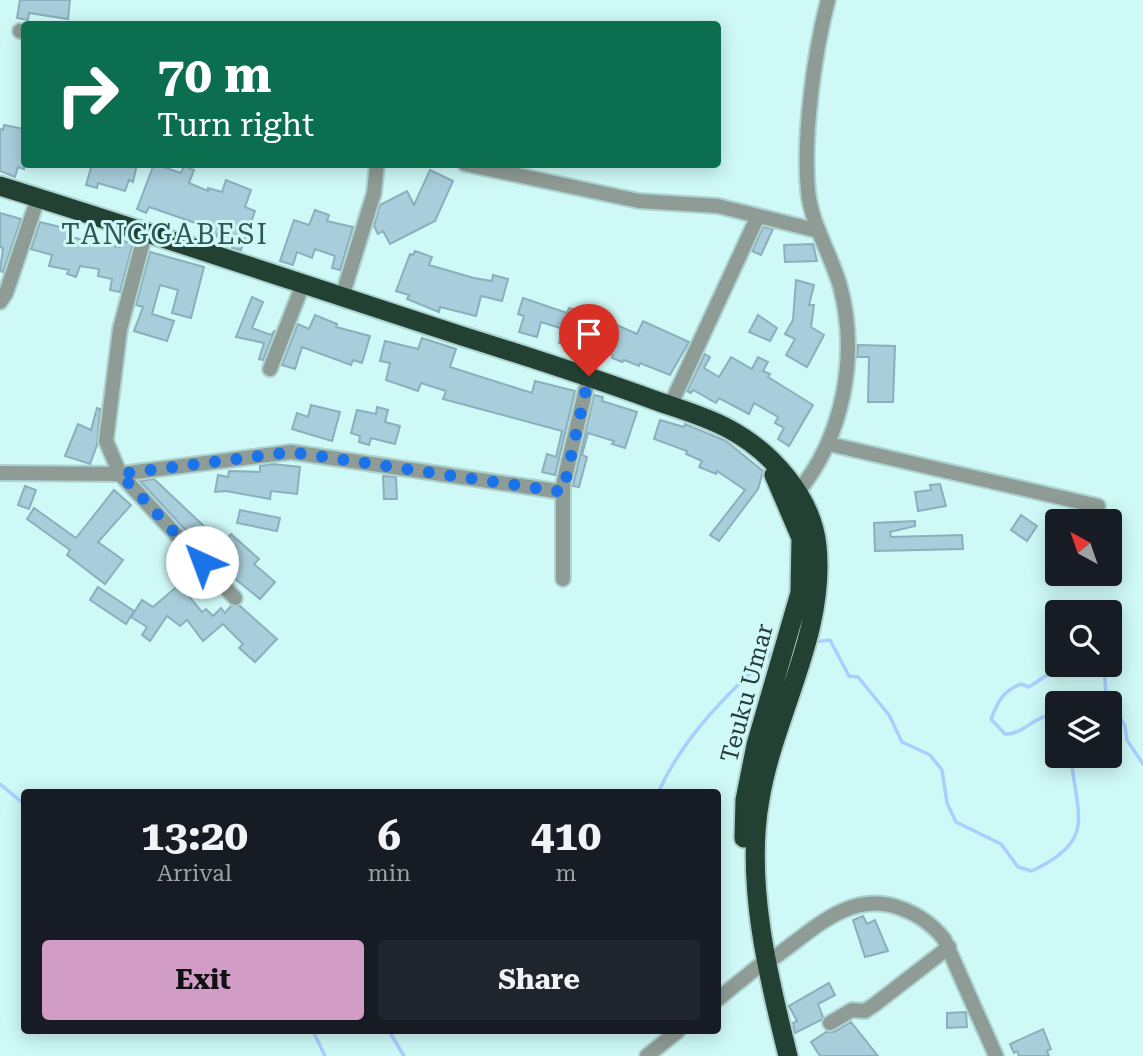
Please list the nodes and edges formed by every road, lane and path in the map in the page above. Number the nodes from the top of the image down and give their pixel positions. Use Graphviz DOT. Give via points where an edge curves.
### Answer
graph roads {
  1 [pos="828,0"];
  2 [pos="377,168"];
  3 [pos="484,168"];
  4 [pos="0,186"];
  5 [pos="38,198"];
  6 [pos="758,216"];
  7 [pos="819,230"];
  8 [pos="145,234"];
  9 [pos="303,284"];
  10 [pos="342,297"];
  11 [pos="0,302"];
  12 [pos="270,369"];
  13 [pos="589,376"];
  14 [pos="670,406"];
  15 [pos="829,444"];
  16 [pos="764,452"];
  17 [pos="0,472"];
  18 [pos="120,474"];
  19 [pos="563,492"];
  20 [pos="797,493"];
  21 [pos="1098,506"];
  22 [pos="563,579"];
  23 [pos="808,596"];
  24 [pos="235,598"];
  25 [pos="753,917"];
  26 [pos="949,947"];
  27 [pos="764,963"];
  28 [pos="721,997"];
  29 [pos="830,1023"];
  30 [pos="674,1034"];
  31 [pos="646,1056"];
  32 [pos="778,1056"];
  33 [pos="788,1056"];
  34 [pos="996,1056"];
  1 -- 7 [label="street" via="813,83 808,180"];
  2 -- 10 [label="street" via="374,193"];
  3 -- 6 [label="street" via="639,201 713,205"];
  4 -- 5 [label="highway"];
  5 -- 8 [label="highway"];
  5 -- 11 [label="street"];
  6 -- 7 [label="street"];
  6 -- 14 [label="street"];
  7 -- 15 [label="street" via="840,286 846,332 844,387"];
  8 -- 9 [label="highway"];
  8 -- 18 [label="street" via="120,329 106,441"];
  9 -- 10 [label="highway"];
  9 -- 12 [label="street"];
  10 -- 13 [label="highway"];
  13 -- 14 [label="highway"];
  13 -- 19 [label="street"];
  14 -- 16 [label="highway" via="728,428"];
  15 -- 20 [label="street"];
  15 -- 21 [label="street"];
  16 -- 20 [label="highway"];
  16 -- 23 [label="highway" via="802,538"];
  17 -- 18 [label="street"];
  18 -- 19 [label="street" via="291,452"];
  18 -- 24 [label="street"];
  19 -- 22 [label="street"];
  20 -- 23 [label="highway" via="810,516 817,548"];
  23 -- 25 [label="highway, Teuku Umar" via="804,653 760,795"];
  23 -- 25 [label="highway, Teuku Umar" via="783,649 744,800"];
  25 -- 27 [label="highway, Teuku Umar"];
  26 -- 27 [label="street" via="939,932 918,916 893,905 867,903 836,913"];
  26 -- 29 [label="street" via="865,1011 852,1010"];
  26 -- 34 [label="street"];
  27 -- 28 [label="street"];
  27 -- 32 [label="highway, Teuku Umar"];
  27 -- 33 [label="highway, Teuku Umar"];
  30 -- 31 [label="street"];
}
